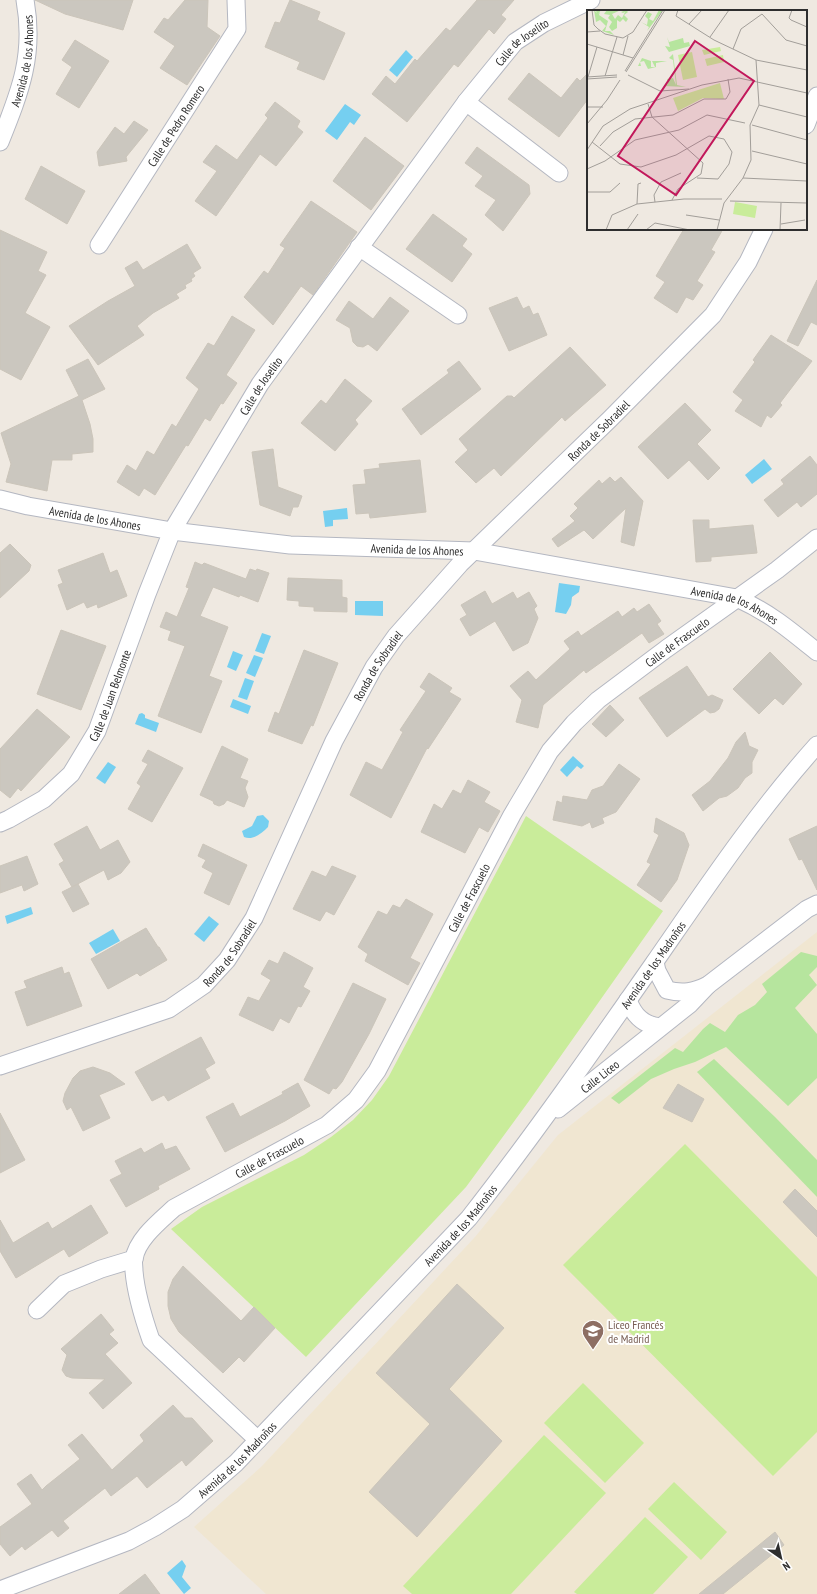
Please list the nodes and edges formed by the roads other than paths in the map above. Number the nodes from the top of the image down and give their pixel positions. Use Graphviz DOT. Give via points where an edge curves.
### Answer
graph roads {
  1 [pos="25,0"];
  2 [pos="236,0"];
  3 [pos="591,0"];
  4 [pos="817,96"];
  5 [pos="466,102"];
  6 [pos="807,122"];
  7 [pos="0,142"];
  8 [pos="559,173"];
  9 [pos="764,230"];
  10 [pos="99,245"];
  11 [pos="359,247"];
  12 [pos="458,314"];
  13 [pos="0,499"];
  14 [pos="172,532"];
  15 [pos="817,538"];
  16 [pos="474,551"];
  17 [pos="737,598"];
  18 [pos="817,652"];
  19 [pos="817,745"];
  20 [pos="0,823"];
  21 [pos="817,904"];
  22 [pos="655,962"];
  23 [pos="708,985"];
  24 [pos="628,1000"];
  25 [pos="660,1027"];
  26 [pos="0,1066"];
  27 [pos="539,1125"];
  28 [pos="134,1259"];
  29 [pos="37,1310"];
  30 [pos="258,1440"];
  31 [pos="0,1590"];
  1 -- 7 [label="street, Avenida de los Ahones" via="29,21 26,64 17,99"];
  2 -- 10 [label="street, Calle de Pedro Romero" via="237,29"];
  3 -- 5 [label="street, Calle de Joselito" via="544,23 515,42"];
  4 -- 6 [label="street"];
  5 -- 8 [label="street"];
  5 -- 11 [label="street, Calle de Joselito"];
  9 -- 16 [label="street, Ronda de Sobradiel" via="748,262 713,315"];
  11 -- 12 [label="street"];
  11 -- 14 [label="street, Calle de Joselito" via="260,384"];
  13 -- 14 [label="street, Avenida de los Ahones"];
  14 -- 16 [label="street, Avenida de los Ahones" via="290,545"];
  14 -- 20 [label="street, Calle de Juan Belmonte" via="97,731 71,774 44,799"];
  15 -- 17 [label="street, Calle de Frascuelo"];
  16 -- 17 [label="street, Avenida de los Ahones"];
  16 -- 26 [label="street, Ronda de Sobradiel" via="441,584 396,636 374,667 334,741 254,918 227,960 204,985 169,1009"];
  17 -- 18 [label="street, Avenida de los Ahones" via="774,617"];
  17 -- 28 [label="street, Calle de Frascuelo" via="598,700 550,751 508,822 377,1071 356,1100 327,1125 174,1208 141,1242"];
  19 -- 22 [label="street, Avenida de los Madroños" via="743,835"];
  21 -- 23 [label="street, Calle Liceo" via="806,909"];
  22 -- 23 [label="street, Calle Liceo" via="668,990 686,993"];
  22 -- 24 [label="street, Avenida de los Madroños"];
  23 -- 25 [label="street, Calle Liceo" via="690,1004"];
  24 -- 25 [label="street" via="634,1014 643,1022"];
  24 -- 27 [label="street, Avenida de los Madroños"];
  25 -- 27 [label="street, Calle Liceo"];
  27 -- 30 [label="street, Avenida de los Madroños" via="469,1218"];
  28 -- 29 [label="street" via="64,1284"];
  28 -- 30 [label="street, Calle de Frascuelo" via="135,1290 152,1340"];
  30 -- 31 [label="street, Avenida de los Madroños" via="183,1510 155,1527 104,1551"];
}
